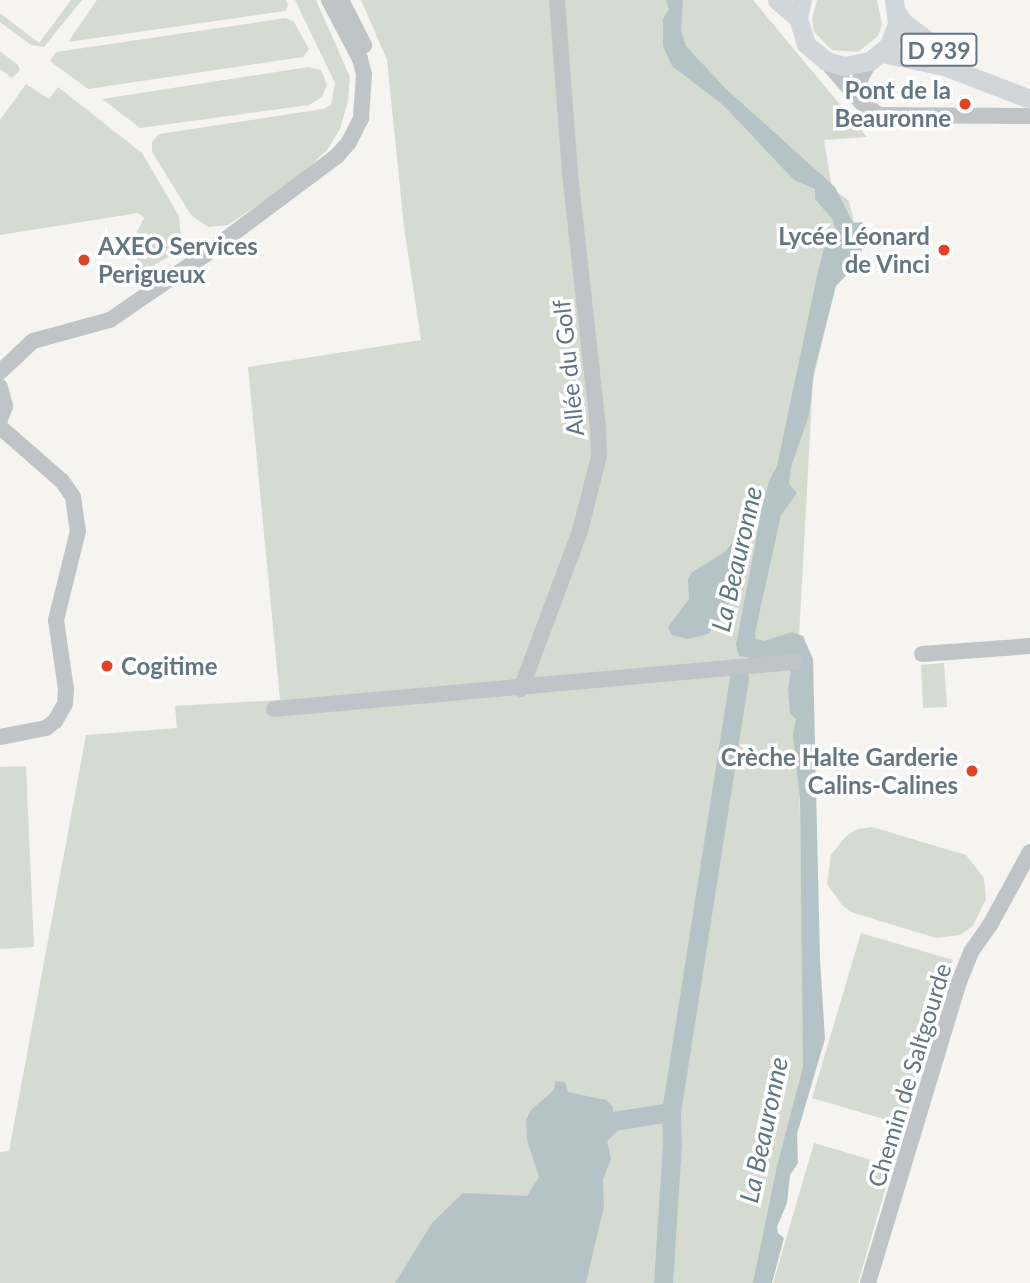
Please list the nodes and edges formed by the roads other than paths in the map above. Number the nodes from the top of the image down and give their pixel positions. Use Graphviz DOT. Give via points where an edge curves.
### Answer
graph roads {
  1 [pos="329,0"];
  2 [pos="341,0"];
  3 [pos="557,0"];
  4 [pos="777,0"];
  5 [pos="896,4"];
  6 [pos="800,9"];
  7 [pos="876,57"];
  8 [pos="826,61"];
  9 [pos="986,81"];
  10 [pos="1030,99"];
  11 [pos="861,102"];
  12 [pos="1030,116"];
  13 [pos="206,254"];
  14 [pos="0,372"];
  15 [pos="0,387"];
  16 [pos="0,420"];
  17 [pos="0,427"];
  18 [pos="1030,646"];
  19 [pos="922,654"];
  20 [pos="794,662"];
  21 [pos="521,689"];
  22 [pos="274,709"];
  23 [pos="0,737"];
  24 [pos="1030,852"];
  25 [pos="868,1283"];
  1 -- 13 [label="street" via="363,74 364,108 356,131 337,156"];
  2 -- 13 [label="street" via="365,46 373,76 373,106 359,143 337,170"];
  3 -- 21 [label="street, Allée du Golf" via="599,456 580,531"];
  4 -- 6 [label="main road"];
  5 -- 7 [label="main road" via="894,35"];
  5 -- 9 [label="main road, D 939" via="904,23"];
  6 -- 8 [label="main road" via="806,44"];
  7 -- 8 [label="main road" via="853,66"];
  7 -- 9 [label="main road, D 939" via="944,66"];
  7 -- 11 [label="street" via="860,79"];
  8 -- 11 [label="street"];
  9 -- 10 [label="main road, D 939"];
  11 -- 12 [label="street" via="890,117"];
  13 -- 14 [label="street" via="110,320 33,341"];
  15 -- 16 [label="street" via="5,406"];
  17 -- 23 [label="street" via="62,481 78,516 56,620 66,696 55,721 31,733"];
  18 -- 19 [label="street"];
  20 -- 21 [label="street"];
  21 -- 22 [label="street"];
  24 -- 25 [label="street, Chemin de Saltgourde" via="971,952 959,982"];
}
